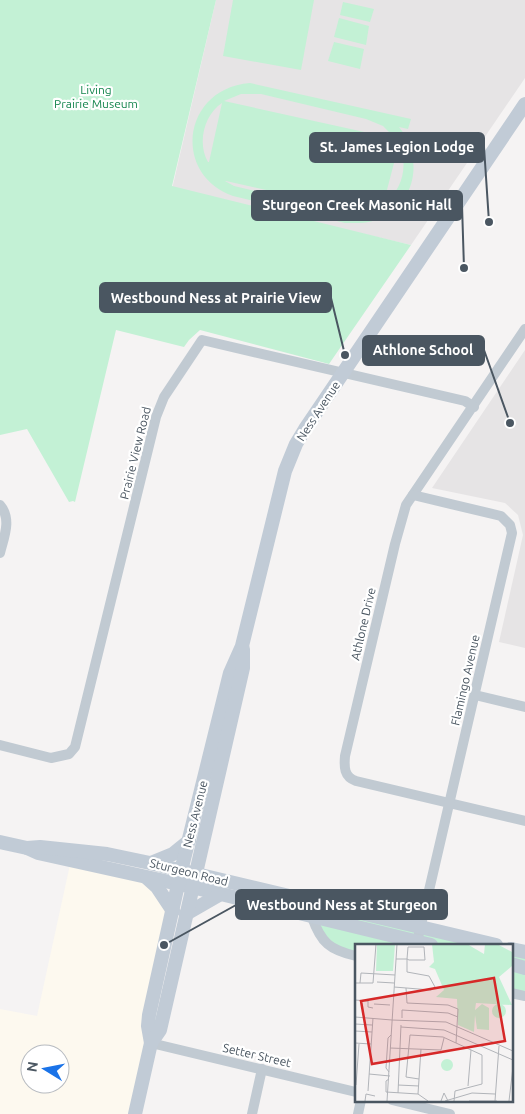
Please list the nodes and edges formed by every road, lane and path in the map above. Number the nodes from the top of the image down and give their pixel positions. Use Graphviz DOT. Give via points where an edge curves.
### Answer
graph roads {
  1 [pos="525,104"];
  2 [pos="525,329"];
  3 [pos="343,373"];
  4 [pos="474,407"];
  5 [pos="413,495"];
  6 [pos="0,505"];
  7 [pos="0,553"];
  8 [pos="242,646"];
  9 [pos="474,695"];
  10 [pos="525,707"];
  11 [pos="0,745"];
  12 [pos="448,803"];
  13 [pos="525,821"];
  14 [pos="189,841"];
  15 [pos="0,842"];
  16 [pos="27,848"];
  17 [pos="150,863"];
  18 [pos="147,877"];
  19 [pos="189,877"];
  20 [pos="178,885"];
  21 [pos="219,895"];
  22 [pos="179,913"];
  23 [pos="312,917"];
  24 [pos="420,927"];
  25 [pos="417,942"];
  26 [pos="426,944"];
  27 [pos="492,944"];
  28 [pos="512,949"];
  29 [pos="525,952"];
  30 [pos="355,956"];
  31 [pos="512,964"];
  32 [pos="525,968"];
  33 [pos="512,993"];
  34 [pos="525,996"];
  35 [pos="152,1043"];
  36 [pos="262,1069"];
  37 [pos="355,1092"];
  38 [pos="400,1102"];
  39 [pos="135,1114"];
  40 [pos="252,1114"];
  41 [pos="450,1114"];
  1 -- 3 [label="main road, Ness Avenue"];
  2 -- 4 [label="street, Athlone Drive"];
  3 -- 4 [label="street, Prairie View Road" via="464,401"];
  3 -- 8 [label="main road, Ness Avenue" via="296,444 285,470"];
  3 -- 11 [label="street, Prairie View Road" via="202,340 158,411 75,747 68,754 51,758"];
  4 -- 5 [label="street, Athlone Drive"];
  5 -- 9 [label="street, Flamingo Avenue" via="501,516 510,525 512,533"];
  5 -- 12 [label="street, Athlone Drive" via="402,515 344,767 346,774 356,782"];
  6 -- 7 [label="street" via="7,520"];
  8 -- 14 [label="main road, Ness Avenue" via="230,673"];
  8 -- 19 [label="main road, Ness Avenue" via="243,668"];
  9 -- 10 [label="street"];
  9 -- 12 [label="street, Flamingo Avenue"];
  12 -- 13 [label="street, Athlone Drive"];
  12 -- 24 [label="street, Flamingo Avenue"];
  14 -- 17 [label="main road" via="173,854"];
  14 -- 19 [label="main road, Ness Avenue"];
  15 -- 16 [label="main road, Sturgeon Road"];
  16 -- 17 [label="main road, Sturgeon Road" via="107,854"];
  16 -- 18 [label="main road, Sturgeon Road"];
  17 -- 19 [label="main road, Sturgeon Road"];
  18 -- 20 [label="main road, Sturgeon Road"];
  18 -- 22 [label="main road"];
  19 -- 20 [label="main road, Ness Avenue"];
  19 -- 21 [label="main road, Sturgeon Road"];
  19 -- 22 [label="main road, Ness Avenue"];
  19 -- 24 [label="main road, Sturgeon Road"];
  20 -- 22 [label="main road, Ness Avenue"];
  21 -- 22 [label="main road"];
  21 -- 23 [label="main road, Sturgeon Road"];
  22 -- 35 [label="main road, Ness Avenue" via="149,1015"];
  23 -- 25 [label="main road, Sturgeon Road"];
  23 -- 30 [label="street" via="327,945 338,952"];
  24 -- 25 [label="street, Flamingo Avenue"];
  24 -- 27 [label="main road, Sturgeon Road"];
  25 -- 26 [label="main road, Sturgeon Road"];
  28 -- 29 [label="main road"];
  31 -- 32 [label="main road"];
  33 -- 34 [label="street"];
  35 -- 36 [label="street, Setter Street"];
  35 -- 39 [label="main road, Ness Avenue"];
  36 -- 37 [label="street, Setter Street"];
  36 -- 40 [label="street"];
  38 -- 41 [label="street"];
}
